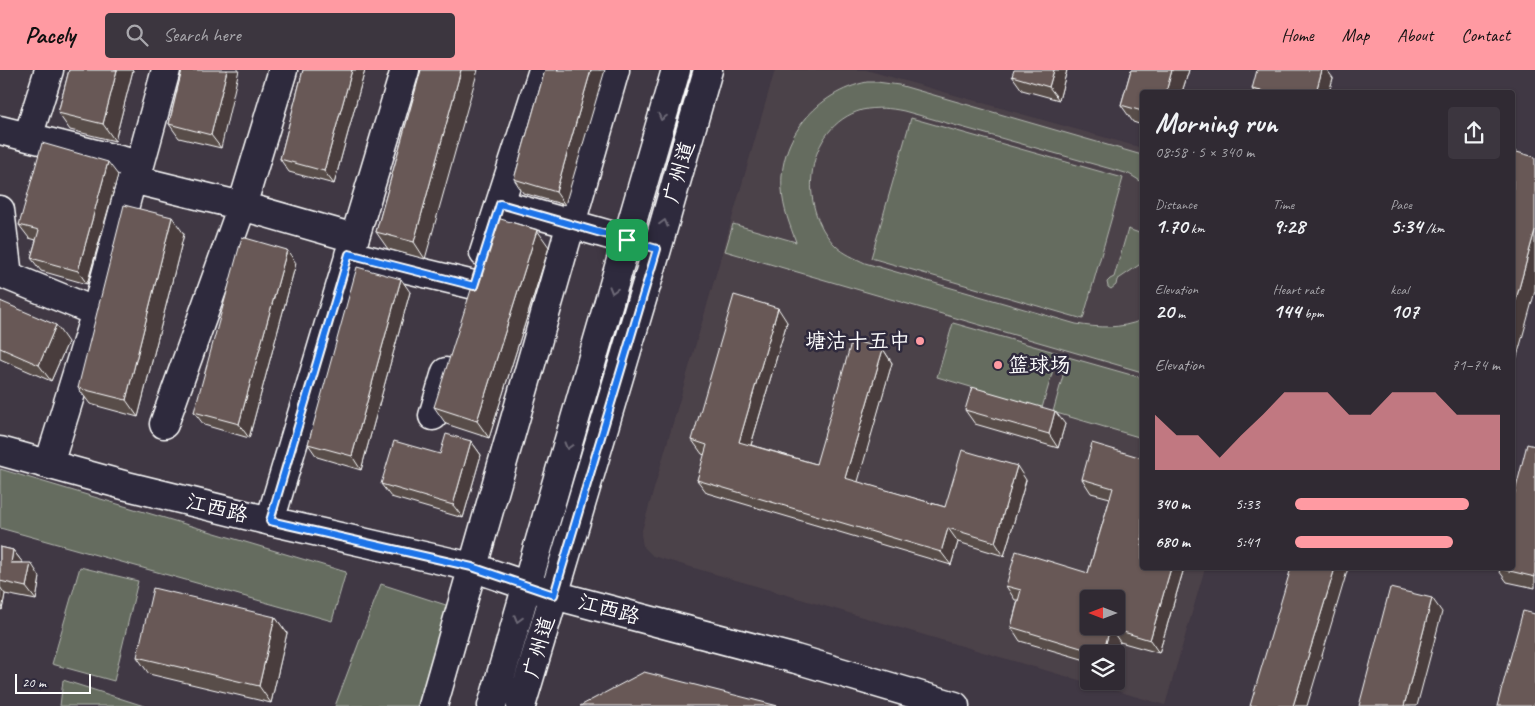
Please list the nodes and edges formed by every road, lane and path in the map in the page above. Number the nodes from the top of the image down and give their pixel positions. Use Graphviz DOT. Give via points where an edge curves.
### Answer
graph roads {
  1 [pos="48,70"];
  2 [pos="166,70"];
  3 [pos="283,70"];
  4 [pos="405,70"];
  5 [pos="543,70"];
  6 [pos="615,70"];
  7 [pos="676,70"];
  8 [pos="708,70"];
  9 [pos="0,130"];
  10 [pos="28,137"];
  11 [pos="136,172"];
  12 [pos="500,204"];
  13 [pos="242,206"];
  14 [pos="0,210"];
  15 [pos="569,225"];
  16 [pos="627,240"];
  17 [pos="352,246"];
  18 [pos="657,249"];
  19 [pos="96,312"];
  20 [pos="453,351"];
  21 [pos="433,416"];
  22 [pos="164,424"];
  23 [pos="0,451"];
  24 [pos="49,464"];
  25 [pos="270,521"];
  26 [pos="472,567"];
  27 [pos="527,586"];
  28 [pos="554,595"];
  29 [pos="433,706"];
  30 [pos="492,706"];
  31 [pos="522,706"];
  32 [pos="955,706"];
  1 -- 10 [label="street"];
  2 -- 11 [label="street"];
  3 -- 13 [label="street"];
  4 -- 17 [label="street"];
  5 -- 12 [label="street"];
  6 -- 15 [label="street"];
  7 -- 16 [label="street, 广州道, one-way"];
  18 -- 8 [label="street, 广州道, one-way"];
  9 -- 10 [label="street"];
  10 -- 11 [label="street"];
  11 -- 13 [label="street"];
  11 -- 19 [label="street"];
  12 -- 15 [label="street"];
  12 -- 17 [label="street" via="471,295"];
  13 -- 17 [label="street"];
  13 -- 22 [label="street"];
  14 -- 19 [label="street" via="8,276"];
  15 -- 16 [label="street"];
  15 -- 26 [label="street"];
  16 -- 18 [label="street"];
  16 -- 27 [label="street, 广州道, one-way"];
  17 -- 25 [label="street"];
  18 -- 28 [label="street, 广州道"];
  19 -- 24 [label="street"];
  20 -- 21 [label="street"];
  23 -- 24 [label="street, 江西路"];
  24 -- 25 [label="street, 江西路"];
  25 -- 26 [label="street, 江西路"];
  26 -- 27 [label="street, 江西路"];
  26 -- 29 [label="street"];
  27 -- 28 [label="street, 江西路"];
  27 -- 30 [label="street, 广州道, one-way"];
  28 -- 31 [label="street, 广州道"];
  28 -- 32 [label="street, 江西路" via="796,659"];
}
